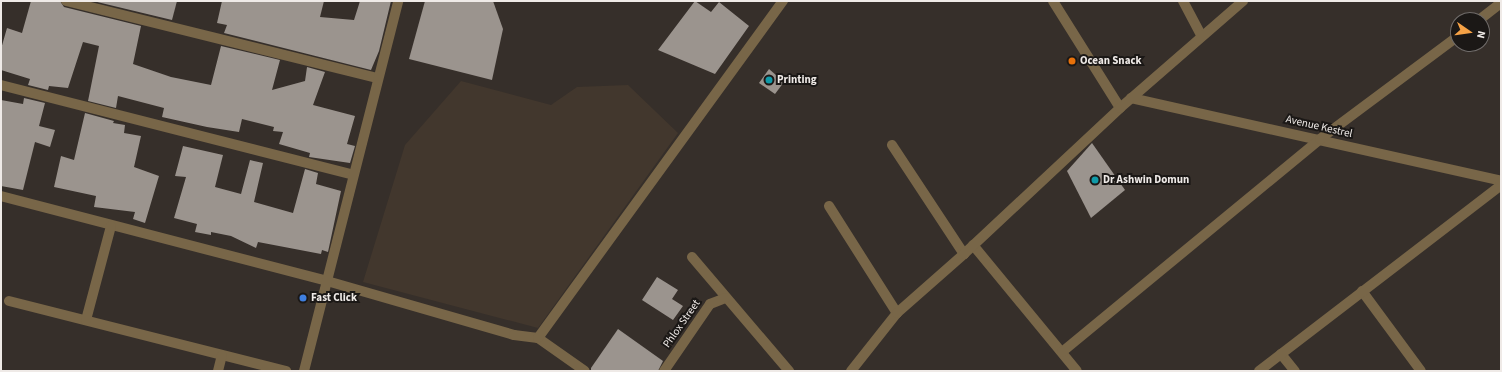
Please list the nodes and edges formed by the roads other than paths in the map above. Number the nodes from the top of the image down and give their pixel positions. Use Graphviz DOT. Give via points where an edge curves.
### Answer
graph roads {
  1 [pos="66,1"];
  2 [pos="398,1"];
  3 [pos="783,1"];
  4 [pos="1053,1"];
  5 [pos="1183,1"];
  6 [pos="1242,1"];
  7 [pos="1501,3"];
  8 [pos="94,4"];
  9 [pos="1489,12"];
  10 [pos="1201,35"];
  11 [pos="1450,42"];
  12 [pos="378,78"];
  13 [pos="1,85"];
  14 [pos="1131,98"];
  15 [pos="1120,108"];
  16 [pos="1320,139"];
  17 [pos="892,145"];
  18 [pos="354,175"];
  19 [pos="1501,181"];
  20 [pos="1501,185"];
  21 [pos="1,196"];
  22 [pos="830,206"];
  23 [pos="111,226"];
  24 [pos="973,245"];
  25 [pos="964,254"];
  26 [pos="692,257"];
  27 [pos="327,281"];
  28 [pos="1362,291"];
  29 [pos="726,298"];
  30 [pos="9,301"];
  31 [pos="897,313"];
  32 [pos="86,320"];
  33 [pos="538,338"];
  34 [pos="1062,352"];
  35 [pos="1281,354"];
  36 [pos="222,355"];
  37 [pos="218,371"];
  38 [pos="286,371"];
  39 [pos="304,371"];
  40 [pos="585,371"];
  41 [pos="664,371"];
  42 [pos="789,371"];
  43 [pos="851,371"];
  44 [pos="1077,371"];
  45 [pos="1259,371"];
  46 [pos="1295,371"];
  47 [pos="1421,371"];
  1 -- 8 [label="street"];
  2 -- 12 [label="street"];
  3 -- 33 [label="street"];
  4 -- 15 [label="street"];
  5 -- 10 [label="street"];
  6 -- 10 [label="street"];
  7 -- 9 [label="street"];
  8 -- 12 [label="street"];
  10 -- 14 [label="street"];
  11 -- 16 [label="street"];
  12 -- 18 [label="street"];
  13 -- 18 [label="street"];
  14 -- 15 [label="street"];
  14 -- 16 [label="street, Avenue Kestrel"];
  15 -- 24 [label="street"];
  16 -- 19 [label="street, Avenue Kestrel"];
  16 -- 34 [label="street"];
  17 -- 25 [label="street"];
  18 -- 27 [label="street"];
  20 -- 28 [label="street"];
  21 -- 23 [label="street"];
  22 -- 31 [label="street"];
  23 -- 27 [label="street"];
  23 -- 32 [label="street"];
  24 -- 25 [label="street"];
  24 -- 34 [label="street"];
  25 -- 31 [label="street"];
  26 -- 29 [label="street"];
  27 -- 33 [label="street" via="514,335"];
  27 -- 39 [label="street"];
  28 -- 35 [label="street"];
  28 -- 47 [label="street"];
  29 -- 41 [label="street, Phlox Street" via="710,304"];
  29 -- 42 [label="street"];
  30 -- 32 [label="street"];
  31 -- 43 [label="street"];
  32 -- 36 [label="street"];
  33 -- 40 [label="street"];
  34 -- 44 [label="street"];
  35 -- 45 [label="street"];
  35 -- 46 [label="street"];
  36 -- 37 [label="street"];
  36 -- 38 [label="street"];
}
